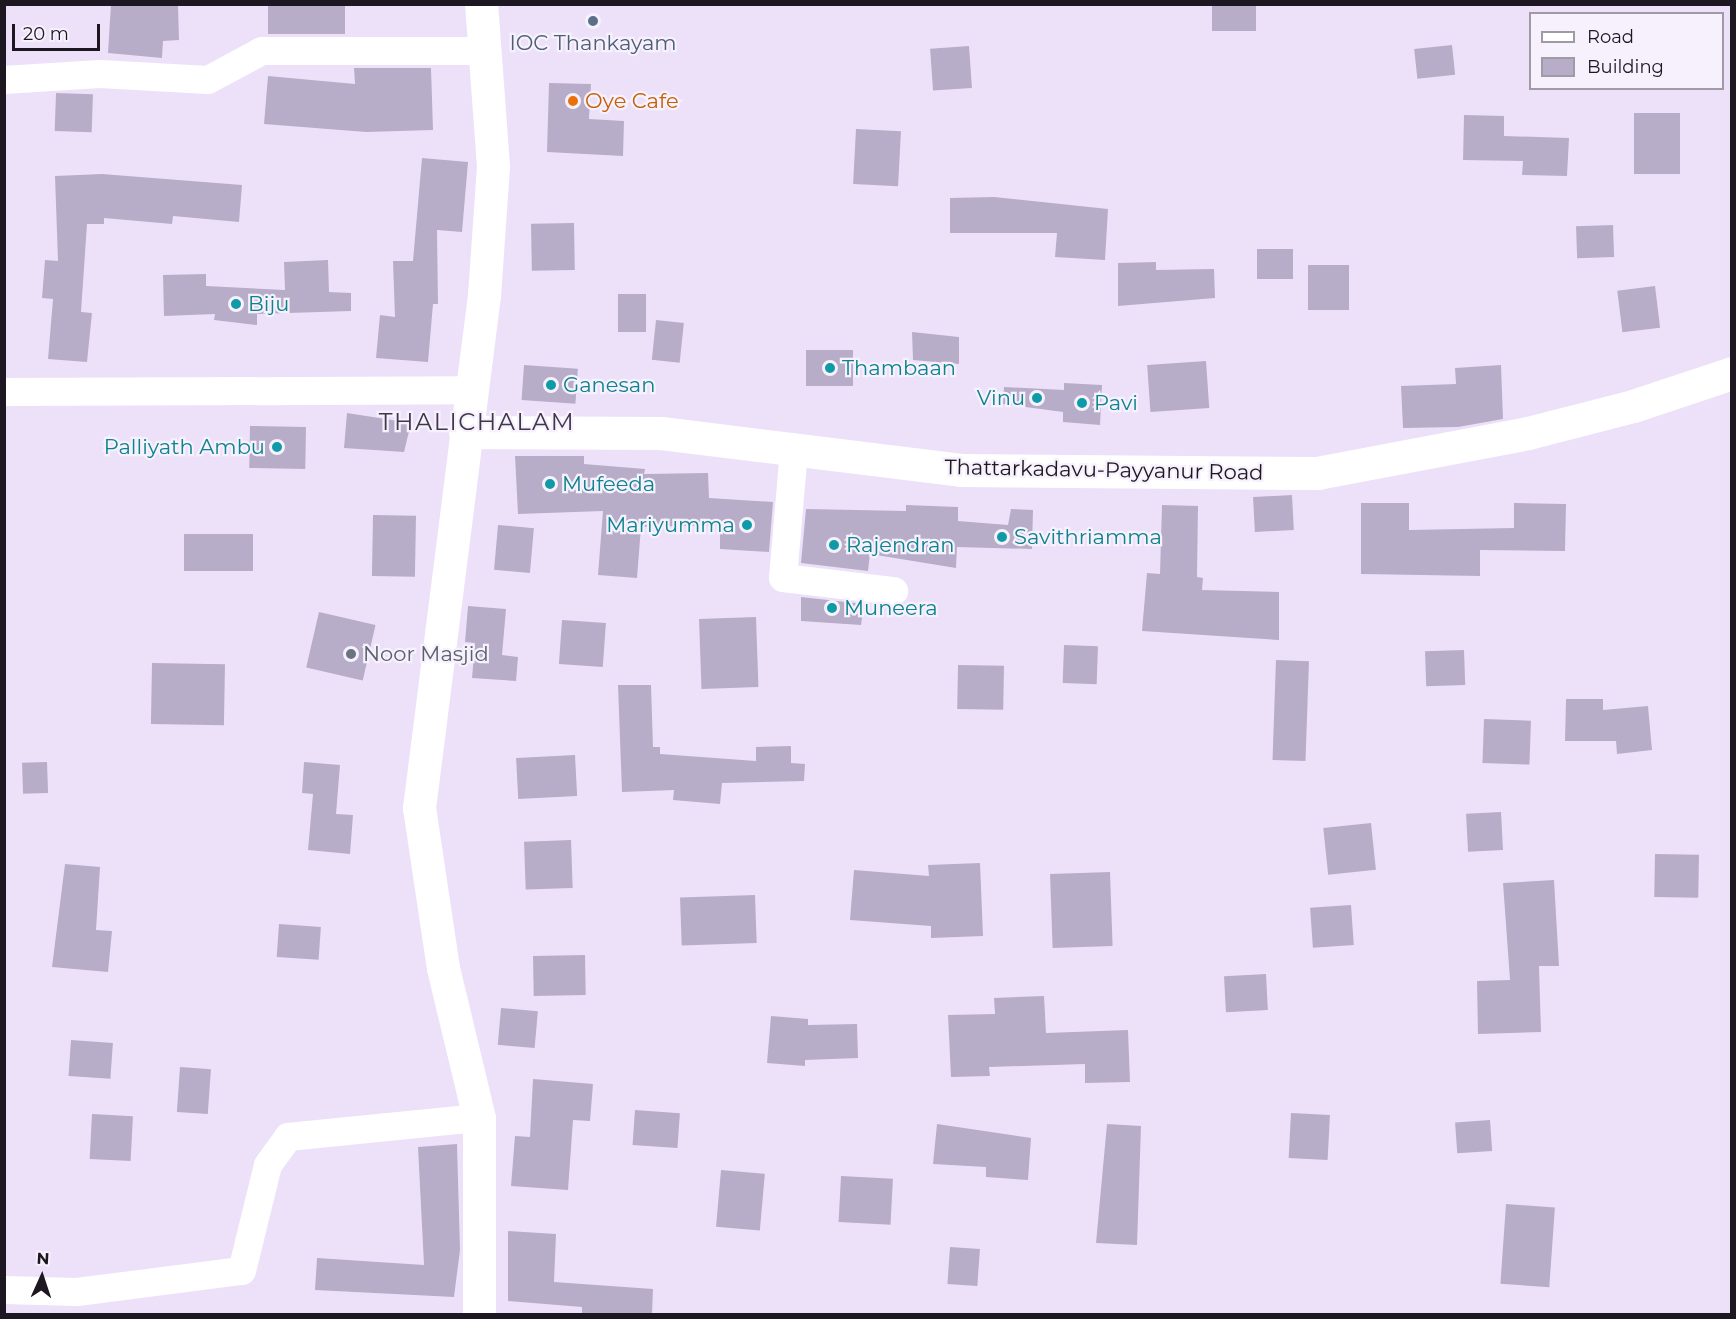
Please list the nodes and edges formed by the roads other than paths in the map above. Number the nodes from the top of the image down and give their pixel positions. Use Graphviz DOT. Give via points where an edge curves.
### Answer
graph roads {
  1 [pos="481,4"];
  2 [pos="486,51"];
  3 [pos="4,80"];
  4 [pos="1731,373"];
  5 [pos="471,390"];
  6 [pos="4,392"];
  7 [pos="465,432"];
  8 [pos="794,450"];
  9 [pos="894,591"];
  10 [pos="479,1118"];
  11 [pos="4,1290"];
  12 [pos="479,1314"];
  1 -- 2 [label="main road"];
  2 -- 3 [label="street" via="262,51 208,80 100,74"];
  2 -- 5 [label="main road" via="493,166"];
  4 -- 8 [label="main road, Thattarkadavu-Payyanur Road" via="1633,406 1528,433 1317,473 961,470"];
  5 -- 6 [label="street"];
  5 -- 7 [label="main road"];
  7 -- 8 [label="main road, Thattarkadavu-Payyanur Road" via="661,433"];
  7 -- 10 [label="main road" via="419,808 442,968"];
  8 -- 9 [label="street" via="783,578"];
  10 -- 11 [label="street" via="288,1137 268,1165 242,1271 77,1292"];
  10 -- 12 [label="main road"];
}
